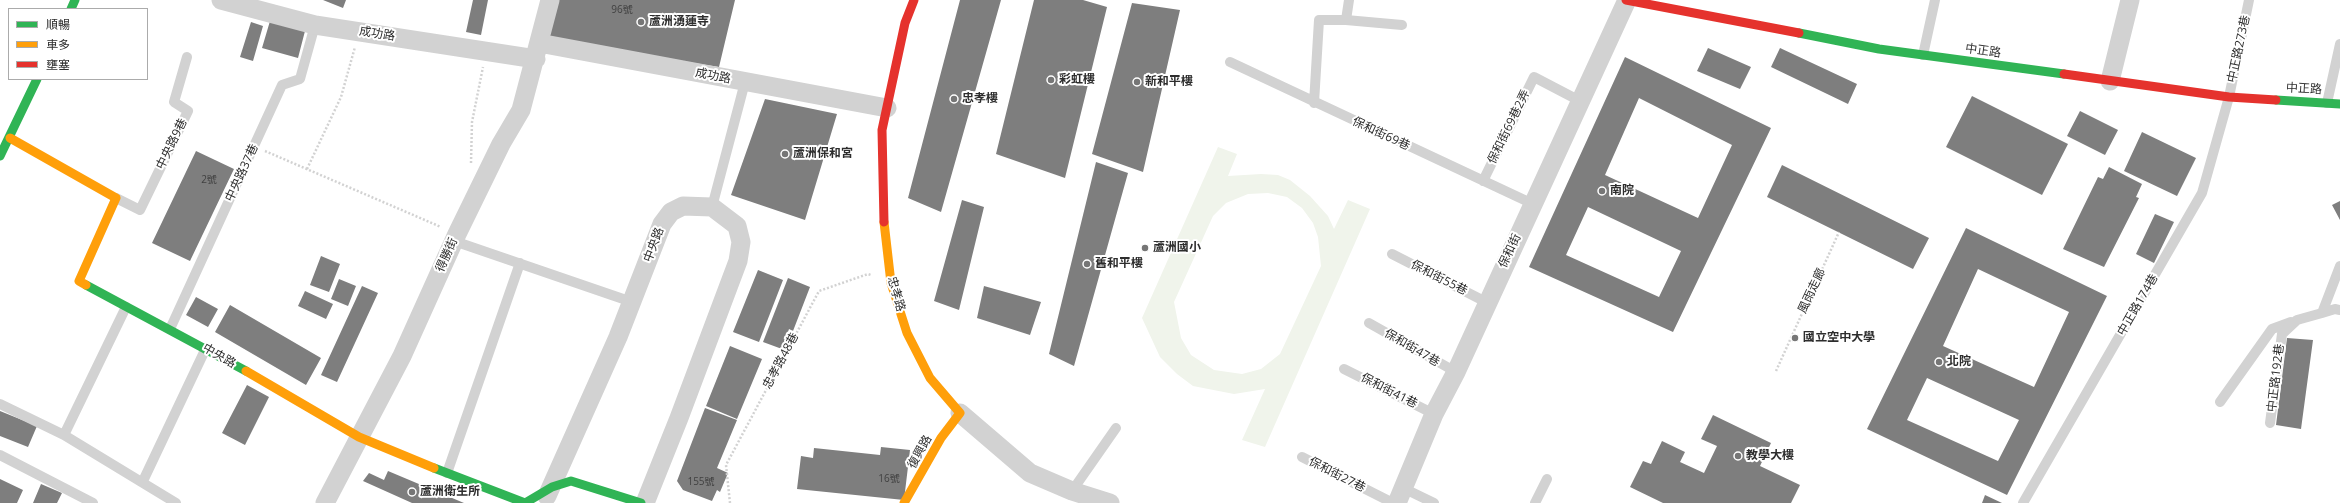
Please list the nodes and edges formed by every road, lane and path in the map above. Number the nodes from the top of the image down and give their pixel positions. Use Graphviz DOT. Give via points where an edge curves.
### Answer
graph roads {
  1 [pos="221,0"];
  2 [pos="550,0"];
  3 [pos="914,0"];
  4 [pos="1349,0"];
  5 [pos="1626,0"];
  6 [pos="1935,0"];
  7 [pos="2130,0"];
  8 [pos="2249,0"];
  9 [pos="1346,20"];
  10 [pos="315,25"];
  11 [pos="1402,25"];
  12 [pos="360,32"];
  13 [pos="2340,44"];
  14 [pos="486,51"];
  15 [pos="538,51"];
  16 [pos="1923,55"];
  17 [pos="187,57"];
  18 [pos="1230,62"];
  19 [pos="37,80"];
  20 [pos="2110,81"];
  21 [pos="745,82"];
  22 [pos="2229,97"];
  23 [pos="1580,101"];
  24 [pos="1314,103"];
  25 [pos="2327,103"];
  26 [pos="2340,104"];
  27 [pos="887,108"];
  28 [pos="10,138"];
  29 [pos="254,147"];
  30 [pos="0,156"];
  31 [pos="471,166"];
  32 [pos="307,168"];
  33 [pos="1483,180"];
  34 [pos="116,198"];
  35 [pos="1533,204"];
  36 [pos="712,208"];
  37 [pos="1839,232"];
  38 [pos="455,237"];
  39 [pos="1392,254"];
  40 [pos="520,263"];
  41 [pos="2340,266"];
  42 [pos="890,283"];
  43 [pos="632,302"];
  44 [pos="1486,302"];
  45 [pos="126,307"];
  46 [pos="2340,310"];
  47 [pos="2322,313"];
  48 [pos="2297,320"];
  49 [pos="1369,323"];
  50 [pos="170,329"];
  51 [pos="206,348"];
  52 [pos="1344,369"];
  53 [pos="1776,371"];
  54 [pos="1456,372"];
  55 [pos="2220,402"];
  56 [pos="0,404"];
  57 [pos="960,413"];
  58 [pos="1434,414"];
  59 [pos="2270,424"];
  60 [pos="1116,428"];
  61 [pos="64,435"];
  62 [pos="359,437"];
  63 [pos="0,455"];
  64 [pos="1302,457"];
  65 [pos="447,473"];
  66 [pos="1547,479"];
  67 [pos="142,481"];
  68 [pos="1072,491"];
  69 [pos="548,495"];
  70 [pos="1398,498"];
  71 [pos="1102,501"];
  72 [pos="93,503"];
  73 [pos="176,503"];
  74 [pos="325,503"];
  75 [pos="641,503"];
  76 [pos="645,503"];
  77 [pos="730,503"];
  78 [pos="904,503"];
  79 [pos="1434,503"];
  80 [pos="1535,503"];
  81 [pos="2023,503"];
  1 -- 10 [label="street, 成功路"];
  2 -- 15 [label="street, 得勝街"];
  3 -- 27 [label="street, 忠孝路" via="905,23"];
  4 -- 9 [label="lane"];
  5 -- 16 [label="street, 中正路"];
  5 -- 23 [label="street, 保和街"];
  6 -- 16 [label="lane"];
  7 -- 20 [label="street"];
  8 -- 22 [label="lane, 中正路273巷"];
  9 -- 11 [label="lane"];
  9 -- 24 [label="lane" via="1319,20"];
  10 -- 12 [label="street, 成功路"];
  10 -- 29 [label="lane, 中央路37巷" via="300,79 282,85"];
  12 -- 14 [label="street, 成功路"];
  12 -- 32 [label="path" via="341,97"];
  13 -- 25 [label="lane"];
  14 -- 15 [label="street, 成功路"];
  14 -- 31 [label="path" via="472,122"];
  15 -- 21 [label="street, 成功路"];
  15 -- 38 [label="street, 得勝街" via="521,110 501,144"];
  16 -- 20 [label="street, 中正路"];
  17 -- 34 [label="lane, 中央路9巷" via="174,102 188,112 140,210"];
  18 -- 24 [label="lane, 保和街69巷"];
  19 -- 28 [label="street"];
  20 -- 22 [label="street, 中正路"];
  21 -- 27 [label="street, 成功路"];
  21 -- 36 [label="lane"];
  22 -- 25 [label="street, 中正路"];
  22 -- 81 [label="lane, 中正路174巷" via="2202,193"];
  23 -- 33 [label="lane, 保和街69巷2弄" via="1534,77"];
  23 -- 35 [label="street, 保和街"];
  24 -- 33 [label="lane, 保和街69巷"];
  25 -- 26 [label="street, 中正路"];
  27 -- 42 [label="street, 忠孝路" via="882,130 882,209"];
  28 -- 30 [label="street"];
  28 -- 34 [label="street"];
  29 -- 32 [label="path"];
  29 -- 50 [label="lane, 中央路37巷"];
  32 -- 38 [label="path"];
  33 -- 35 [label="lane, 保和街69巷"];
  34 -- 45 [label="street, 中央路" via="79,281"];
  35 -- 44 [label="street, 保和街"];
  36 -- 43 [label="street, 中央路" via="683,206 671,212 662,224"];
  36 -- 76 [label="street" via="737,226 741,242 738,261"];
  37 -- 53 [label="path, 風雨走廊"];
  38 -- 40 [label="lane"];
  38 -- 62 [label="street, 得勝街" via="402,356"];
  39 -- 44 [label="lane, 保和街55巷"];
  40 -- 43 [label="lane"];
  40 -- 65 [label="lane"];
  41 -- 47 [label="lane"];
  42 -- 57 [label="street, 忠孝路" via="907,333 930,378"];
  42 -- 77 [label="path, 忠孝路48巷" via="868,274 819,291 726,465"];
  43 -- 69 [label="street, 中央路"];
  44 -- 54 [label="street, 保和街"];
  45 -- 50 [label="street, 中央路"];
  45 -- 61 [label="lane"];
  46 -- 47 [label="lane, 中正路192巷"];
  47 -- 48 [label="lane, 中正路192巷"];
  48 -- 55 [label="lane" via="2272,329"];
  48 -- 59 [label="lane, 中正路192巷" via="2282,334"];
  49 -- 54 [label="lane, 保和街47巷"];
  50 -- 51 [label="street, 中央路"];
  51 -- 62 [label="street, 中央路"];
  51 -- 67 [label="lane"];
  52 -- 58 [label="lane, 保和街41巷"];
  54 -- 58 [label="street, 保和街"];
  56 -- 61 [label="lane"];
  57 -- 68 [label="street, 忠孝路" via="1030,473"];
  57 -- 78 [label="street, 復興路" via="942,438"];
  58 -- 70 [label="street, 保和街"];
  60 -- 68 [label="lane"];
  61 -- 67 [label="lane"];
  62 -- 65 [label="street, 中央路"];
  62 -- 74 [label="street, 得勝街"];
  63 -- 72 [label="lane"];
  64 -- 70 [label="lane, 保和街27巷"];
  65 -- 69 [label="street, 中央路" via="525,502"];
  66 -- 80 [label="lane"];
  67 -- 73 [label="lane"];
  68 -- 71 [label="street, 忠孝路"];
  69 -- 75 [label="street, 中央路" via="571,481"];
  70 -- 79 [label="lane, 保和街27巷"];
}
